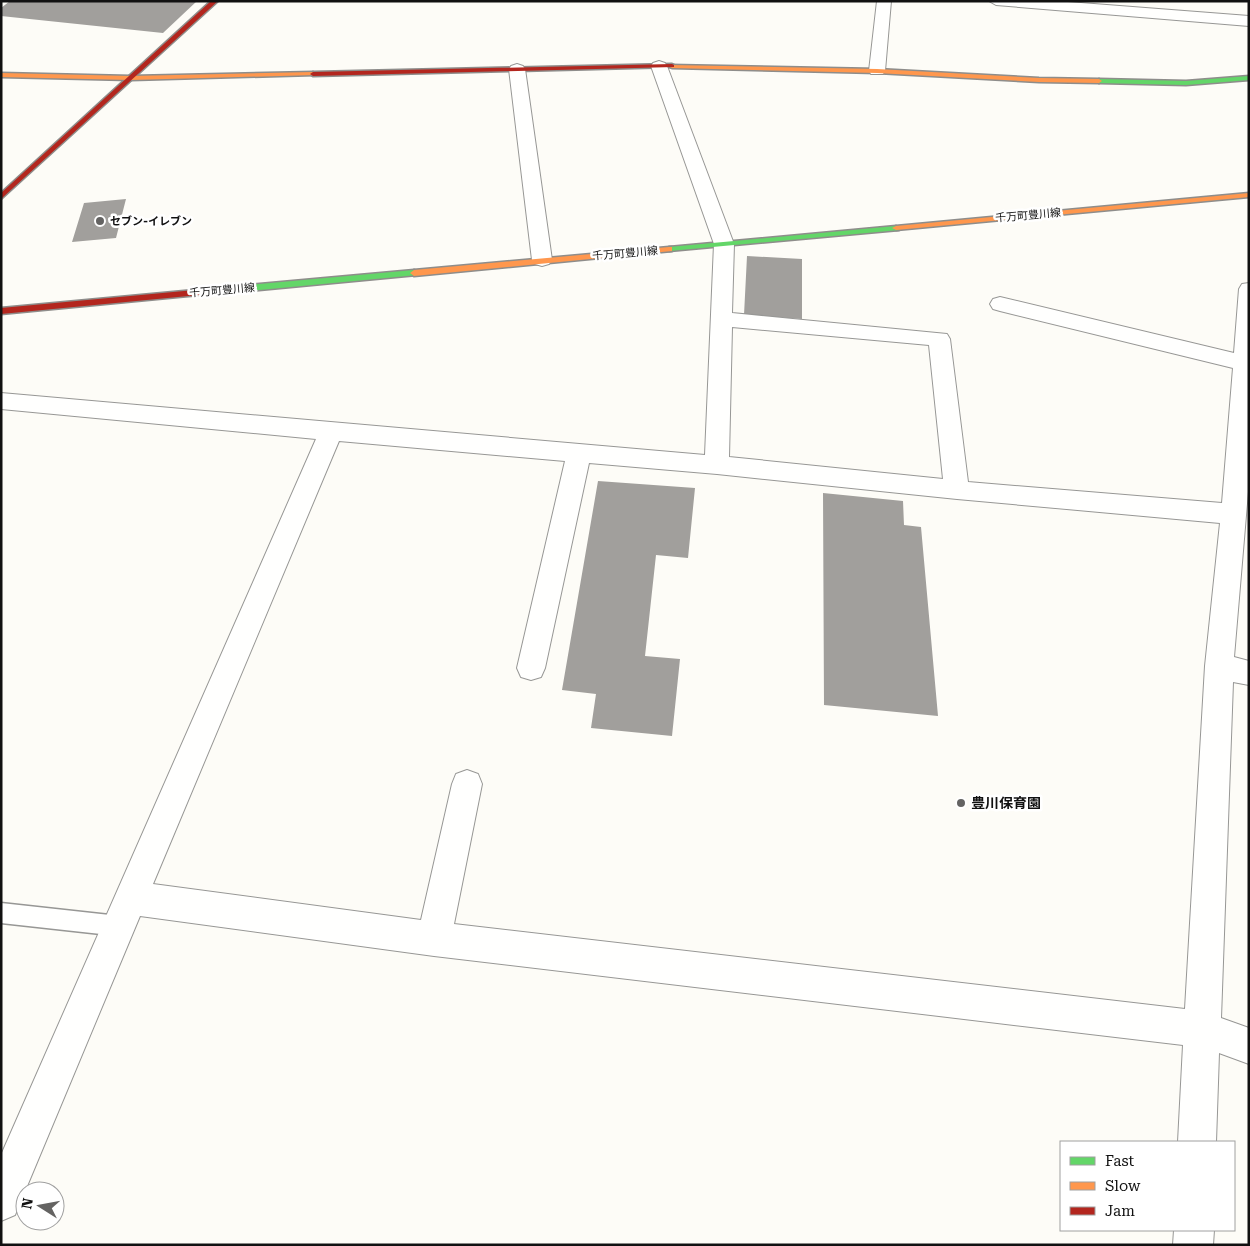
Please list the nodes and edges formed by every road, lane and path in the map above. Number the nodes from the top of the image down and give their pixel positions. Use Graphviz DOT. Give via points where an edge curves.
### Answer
graph roads {
  1 [pos="215,1"];
  2 [pos="884,1"];
  3 [pos="996,1"];
  4 [pos="1115,6"];
  5 [pos="1249,21"];
  6 [pos="660,66"];
  7 [pos="517,70"];
  8 [pos="877,71"];
  9 [pos="1,75"];
  10 [pos="131,78"];
  11 [pos="1249,78"];
  12 [pos="1249,195"];
  13 [pos="1,197"];
  14 [pos="724,244"];
  15 [pos="542,260"];
  16 [pos="1249,289"];
  17 [pos="1000,304"];
  18 [pos="1,311"];
  19 [pos="722,319"];
  20 [pos="1244,363"];
  21 [pos="1,401"];
  22 [pos="331,432"];
  23 [pos="1245,433"];
  24 [pos="579,453"];
  25 [pos="718,465"];
  26 [pos="957,490"];
  27 [pos="1233,514"];
  28 [pos="1218,666"];
  29 [pos="531,668"];
  30 [pos="1249,673"];
  31 [pos="467,784"];
  32 [pos="125,912"];
  33 [pos="1,913"];
  34 [pos="434,940"];
  35 [pos="1201,1029"];
  36 [pos="1249,1046"];
  37 [pos="1197,1141"];
  38 [pos="1,1201"];
  39 [pos="1194,1231"];
  40 [pos="1193,1245"];
  1 -- 10 [label="street"];
  2 -- 8 [label="street"];
  3 -- 4 [label="street"];
  4 -- 5 [label="street"];
  6 -- 7 [label="street"];
  6 -- 8 [label="street"];
  6 -- 14 [label="street"];
  7 -- 10 [label="street"];
  7 -- 15 [label="street"];
  8 -- 11 [label="street" via="1039,80 1186,83"];
  9 -- 10 [label="street"];
  10 -- 13 [label="street"];
  12 -- 14 [label="street, 千万町豊川線"];
  14 -- 15 [label="street, 千万町豊川線"];
  14 -- 19 [label="street"];
  15 -- 18 [label="street, 千万町豊川線"];
  16 -- 20 [label="street"];
  17 -- 20 [label="street"];
  19 -- 25 [label="street"];
  19 -- 26 [label="street" via="939,339"];
  20 -- 23 [label="street"];
  21 -- 22 [label="street"];
  22 -- 24 [label="street"];
  22 -- 32 [label="street"];
  23 -- 27 [label="street"];
  24 -- 25 [label="street"];
  24 -- 29 [label="street"];
  25 -- 26 [label="street"];
  26 -- 27 [label="street"];
  27 -- 28 [label="street"];
  28 -- 30 [label="street"];
  28 -- 35 [label="street"];
  31 -- 34 [label="street"];
  32 -- 33 [label="lane"];
  32 -- 34 [label="street"];
  32 -- 38 [label="street"];
  34 -- 35 [label="street"];
  35 -- 36 [label="street"];
  35 -- 37 [label="street"];
  39 -- 40 [label="street"];
}
